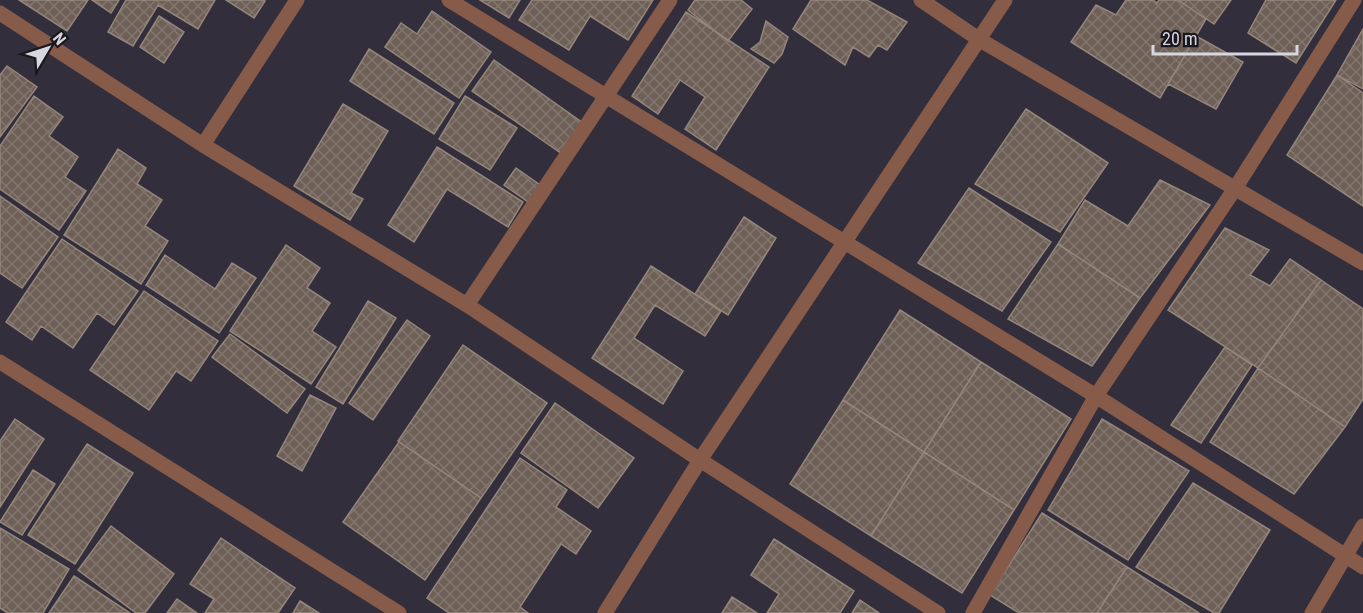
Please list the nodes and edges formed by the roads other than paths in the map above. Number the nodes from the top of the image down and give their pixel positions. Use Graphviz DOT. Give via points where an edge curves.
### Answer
graph roads {
  1 [pos="297,0"];
  2 [pos="449,0"];
  3 [pos="670,0"];
  4 [pos="921,0"];
  5 [pos="1005,0"];
  6 [pos="1354,0"];
  7 [pos="0,13"];
  8 [pos="980,40"];
  9 [pos="607,96"];
  10 [pos="203,145"];
  11 [pos="1236,187"];
  12 [pos="846,241"];
  13 [pos="1363,263"];
  14 [pos="467,304"];
  15 [pos="0,362"];
  16 [pos="1096,396"];
  17 [pos="700,459"];
  18 [pos="1363,526"];
  19 [pos="1345,555"];
  20 [pos="1363,567"];
  21 [pos="399,613"];
  22 [pos="605,613"];
  23 [pos="938,613"];
  24 [pos="973,613"];
  25 [pos="1312,613"];
  1 -- 10 [label="street"];
  2 -- 9 [label="street"];
  3 -- 9 [label="street"];
  4 -- 8 [label="street"];
  5 -- 8 [label="street"];
  6 -- 11 [label="street"];
  7 -- 10 [label="street"];
  8 -- 11 [label="street"];
  8 -- 12 [label="street"];
  9 -- 12 [label="street"];
  9 -- 14 [label="street"];
  10 -- 14 [label="street"];
  11 -- 13 [label="street"];
  11 -- 16 [label="street"];
  12 -- 16 [label="street"];
  12 -- 17 [label="street"];
  14 -- 17 [label="street"];
  15 -- 21 [label="street"];
  16 -- 19 [label="street"];
  16 -- 24 [label="street"];
  17 -- 22 [label="street"];
  17 -- 23 [label="street"];
  18 -- 19 [label="street"];
  19 -- 20 [label="street"];
  19 -- 25 [label="street"];
}
